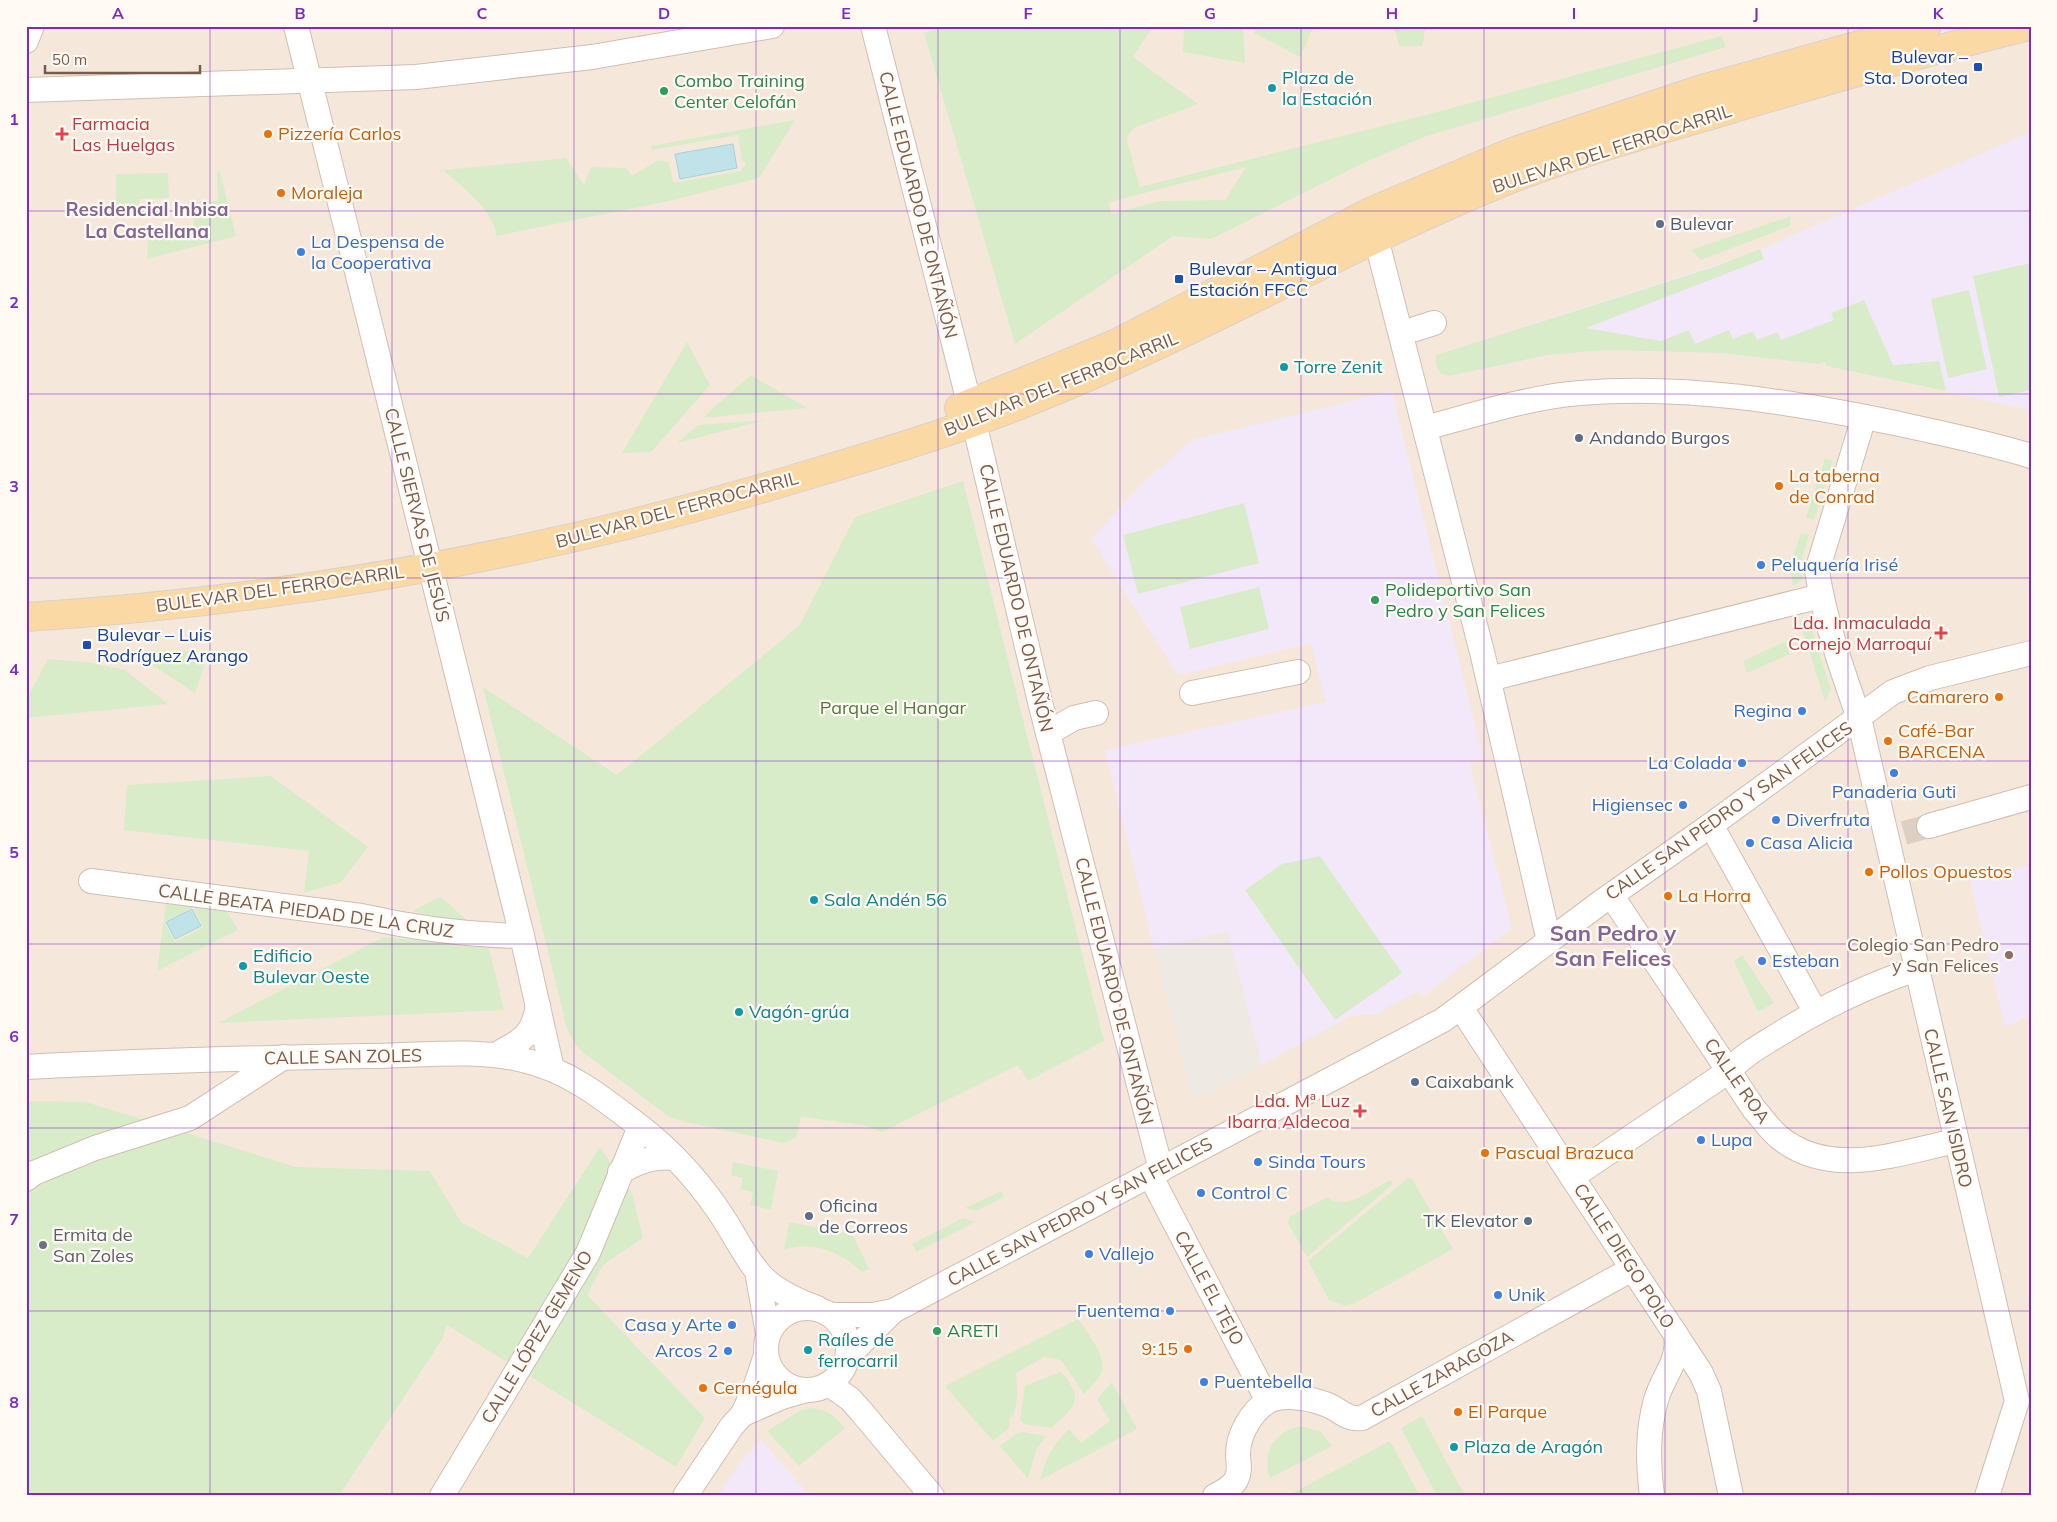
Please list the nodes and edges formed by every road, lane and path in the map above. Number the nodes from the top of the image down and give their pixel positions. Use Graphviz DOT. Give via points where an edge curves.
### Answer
graph roads {
  1 [pos="32,26"];
  2 [pos="296,26"];
  3 [pos="772,26"];
  4 [pos="873,26"];
  5 [pos="1927,26"];
  6 [pos="2029,26"];
  7 [pos="26,41"];
  8 [pos="309,80"];
  9 [pos="26,90"];
  10 [pos="1376,238"];
  11 [pos="971,413"];
  12 [pos="1864,417"];
  13 [pos="1425,428"];
  14 [pos="2031,456"];
  15 [pos="428,559"];
  16 [pos="1821,596"];
  17 [pos="26,599"];
  18 [pos="26,617"];
  19 [pos="2031,653"];
  20 [pos="1298,672"];
  21 [pos="1489,679"];
  22 [pos="1192,693"];
  23 [pos="1096,713"];
  24 [pos="1859,718"];
  25 [pos="1048,733"];
  26 [pos="2031,797"];
  27 [pos="1711,825"];
  28 [pos="1929,826"];
  29 [pos="91,881"];
  30 [pos="1611,895"];
  31 [pos="392,924"];
  32 [pos="368,936"];
  33 [pos="522,936"];
  34 [pos="1549,941"];
  35 [pos="1916,969"];
  36 [pos="538,1004"];
  37 [pos="1461,1008"];
  38 [pos="1815,1011"];
  39 [pos="495,1055"];
  40 [pos="284,1057"];
  41 [pos="26,1067"];
  42 [pos="552,1069"];
  43 [pos="1729,1071"];
  44 [pos="640,1127"];
  45 [pos="1956,1141"];
  46 [pos="675,1158"];
  47 [pos="620,1172"];
  48 [pos="1155,1172"];
  49 [pos="1572,1177"];
  50 [pos="26,1179"];
  51 [pos="1632,1269"];
  52 [pos="757,1272"];
  53 [pos="824,1311"];
  54 [pos="893,1311"];
  55 [pos="1676,1335"];
  56 [pos="767,1344"];
  57 [pos="848,1356"];
  58 [pos="818,1387"];
  59 [pos="1268,1401"];
  60 [pos="743,1414"];
  61 [pos="442,1496"];
  62 [pos="685,1496"];
  63 [pos="932,1496"];
  64 [pos="1215,1496"];
  65 [pos="1652,1496"];
  66 [pos="1731,1496"];
  67 [pos="1987,1496"];
  1 -- 7 [label="street"];
  2 -- 8 [label="street, CALLE SIERVAS DE JESÚS"];
  3 -- 8 [label="street" via="514,68 416,77"];
  4 -- 11 [label="street, CALLE EDUARDO DE ONTAÑÓN"];
  5 -- 11 [label="main road, BULEVAR DEL FERROCARRIL" via="1699,90 1504,155 1412,192 1115,344"];
  6 -- 10 [label="main road, BULEVAR DEL FERROCARRIL" via="1618,143 1504,182"];
  8 -- 9 [label="street"];
  8 -- 15 [label="street, CALLE SIERVAS DE JESÚS"];
  10 -- 11 [label="main road, BULEVAR DEL FERROCARRIL" via="1180,335 1079,380"];
  10 -- 13 [label="street"];
  11 -- 15 [label="main road, BULEVAR DEL FERROCARRIL" via="859,460 688,510 585,535"];
  11 -- 25 [label="street, CALLE EDUARDO DE ONTAÑÓN"];
  12 -- 13 [label="street" via="1675,390 1579,392"];
  12 -- 14 [label="street"];
  12 -- 16 [label="street, CALLE SAN ISIDRO" via="1817,572"];
  13 -- 21 [label="street"];
  15 -- 17 [label="main road, BULEVAR DEL FERROCARRIL" via="186,587"];
  15 -- 18 [label="main road, BULEVAR DEL FERROCARRIL" via="307,588 185,604"];
  15 -- 33 [label="street, CALLE SIERVAS DE JESÚS"];
  16 -- 21 [label="street"];
  16 -- 24 [label="street, CALLE SAN ISIDRO"];
  19 -- 24 [label="street, CALLE SAN PEDRO Y SAN FELICES" via="1898,689"];
  20 -- 22 [label="street"];
  21 -- 34 [label="street"];
  23 -- 25 [label="street" via="1074,718"];
  24 -- 27 [label="street, CALLE SAN PEDRO Y SAN FELICES"];
  24 -- 35 [label="street, CALLE SAN ISIDRO" via="1895,835"];
  25 -- 48 [label="street, CALLE EDUARDO DE ONTAÑÓN"];
  26 -- 28 [label="street"];
  27 -- 30 [label="street, CALLE SAN PEDRO Y SAN FELICES"];
  27 -- 38 [label="street"];
  29 -- 31 [label="street, CALLE BEATA PIEDAD DE LA CRUZ" via="361,916"];
  30 -- 34 [label="street, CALLE SAN PEDRO Y SAN FELICES"];
  30 -- 43 [label="street, CALLE ROA"];
  31 -- 32 [label="street"];
  31 -- 33 [label="street, CALLE BEATA PIEDAD DE LA CRUZ" via="478,935"];
  33 -- 36 [label="street, CALLE SIERVAS DE JESÚS"];
  34 -- 37 [label="street, CALLE SAN PEDRO Y SAN FELICES"];
  35 -- 38 [label="street" via="1868,986"];
  35 -- 45 [label="street, CALLE SAN ISIDRO"];
  36 -- 39 [label="street, CALLE SIERVAS DE JESÚS" via="529,1033"];
  36 -- 42 [label="street, CALLE SIERVAS DE JESÚS"];
  37 -- 48 [label="street, CALLE SAN PEDRO Y SAN FELICES"];
  37 -- 49 [label="street, CALLE DIEGO POLO"];
  38 -- 43 [label="street" via="1741,1057"];
  39 -- 40 [label="street, CALLE SAN ZOLES"];
  39 -- 42 [label="street, CALLE SAN ZOLES"];
  40 -- 41 [label="street, CALLE SAN ZOLES"];
  40 -- 50 [label="street" via="190,1118 95,1148"];
  42 -- 44 [label="street, CALLE SAN ZOLES" via="592,1090"];
  43 -- 45 [label="street, CALLE ROA" via="1754,1109 1779,1137 1804,1152 1833,1160 1859,1161"];
  43 -- 49 [label="street"];
  44 -- 46 [label="street, CALLE SAN ZOLES"];
  44 -- 47 [label="street, CALLE LÓPEZ GEMENO"];
  45 -- 67 [label="street, CALLE SAN ISIDRO" via="2017,1401"];
  46 -- 47 [label="street" via="648,1158"];
  46 -- 52 [label="street, CALLE SAN ZOLES" via="717,1208"];
  47 -- 61 [label="street, CALLE LÓPEZ GEMENO" via="588,1253"];
  48 -- 54 [label="street, CALLE SAN PEDRO Y SAN FELICES"];
  48 -- 59 [label="street, CALLE EL TEJO"];
  49 -- 51 [label="street, CALLE DIEGO POLO"];
  51 -- 55 [label="street, CALLE DIEGO POLO"];
  51 -- 59 [label="street, CALLE ZARAGOZA" via="1362,1418 1353,1419 1330,1406 1310,1400 1287,1397"];
  52 -- 53 [label="street" via="783,1292"];
  52 -- 56 [label="street"];
  53 -- 54 [label="street, CALLE SAN PEDRO Y SAN FELICES" via="873,1315"];
  53 -- 56 [label="street" via="800,1308 790,1311 780,1317"];
  53 -- 57 [label="street" via="845,1331"];
  54 -- 57 [label="street, CALLE SAN PEDRO Y SAN FELICES"];
  55 -- 65 [label="street" via="1676,1358 1657,1397 1652,1418 1648,1468"];
  55 -- 66 [label="street, CALLE DIEGO POLO" via="1708,1390"];
  56 -- 58 [label="street" via="772,1370 777,1377 794,1388"];
  56 -- 60 [label="street" via="756,1385"];
  57 -- 58 [label="street" via="841,1373"];
  58 -- 60 [label="street" via="782,1397"];
  58 -- 63 [label="street" via="850,1399"];
  59 -- 64 [label="street" via="1242,1432 1238,1452 1240,1472 1235,1481"];
  60 -- 62 [label="street"];
}
